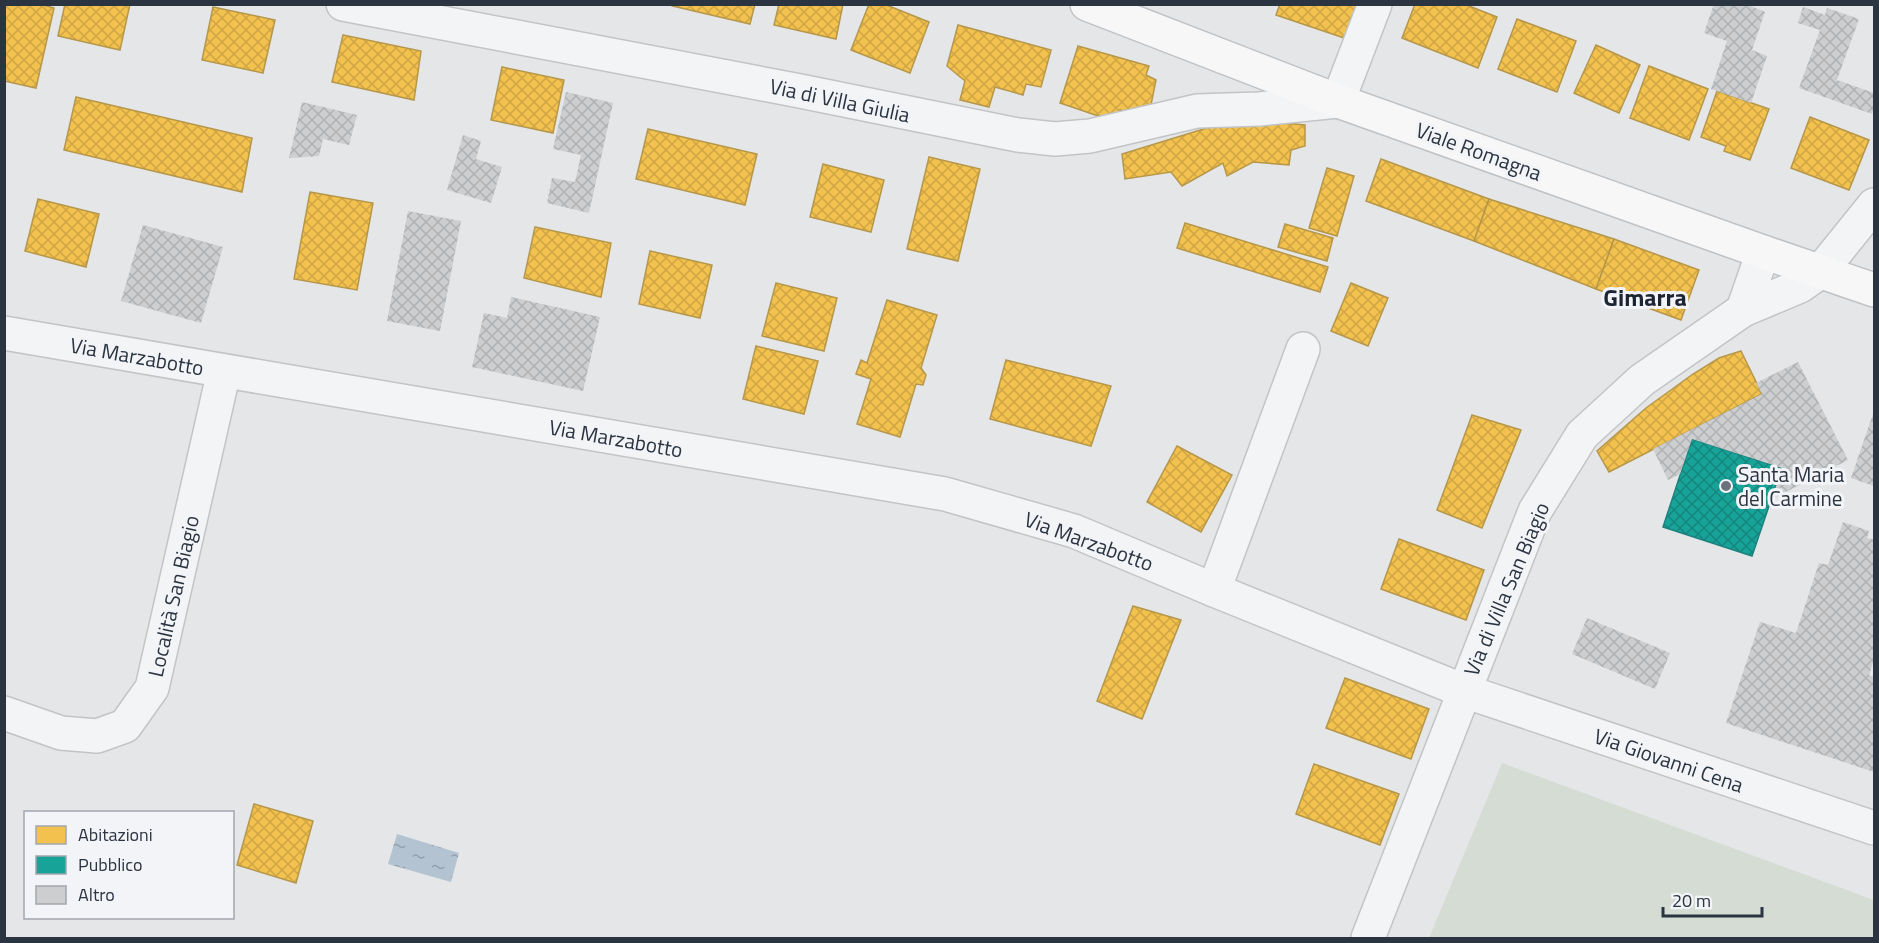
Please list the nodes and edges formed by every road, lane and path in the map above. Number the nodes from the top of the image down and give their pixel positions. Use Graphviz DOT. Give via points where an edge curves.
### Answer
graph roads {
  1 [pos="343,4"];
  2 [pos="1087,4"];
  3 [pos="1375,4"];
  4 [pos="1338,101"];
  5 [pos="1875,205"];
  6 [pos="1763,252"];
  7 [pos="1820,272"];
  8 [pos="1875,290"];
  9 [pos="1743,310"];
  10 [pos="4,333"];
  11 [pos="1303,349"];
  12 [pos="224,371"];
  13 [pos="1214,590"];
  14 [pos="1464,691"];
  15 [pos="4,713"];
  16 [pos="1875,828"];
  17 [pos="1368,939"];
  1 -- 4 [label="street, Via di Villa Giulia" via="1055,139 1090,136 1197,111"];
  2 -- 4 [label="main road, Viale Romagna"];
  3 -- 4 [label="street"];
  4 -- 6 [label="main road, Viale Romagna"];
  5 -- 7 [label="street, Via di Villa San Biagio"];
  6 -- 7 [label="main road, Viale Romagna"];
  6 -- 9 [label="street"];
  7 -- 8 [label="main road, Viale Romagna"];
  7 -- 9 [label="street, Via di Villa San Biagio" via="1800,286"];
  9 -- 14 [label="street, Via di Villa San Biagio" via="1642,380 1582,435 1535,511"];
  10 -- 12 [label="street, Via Marzabotto"];
  11 -- 13 [label="street"];
  12 -- 13 [label="street, Via Marzabotto" via="945,494 1074,531"];
  12 -- 15 [label="street, Località San Biagio" via="152,688 125,726 98,736 61,733"];
  13 -- 14 [label="street, Via Marzabotto"];
  14 -- 16 [label="street, Via Giovanni Cena"];
  14 -- 17 [label="street, Via di Villa San Biagio"];
}
